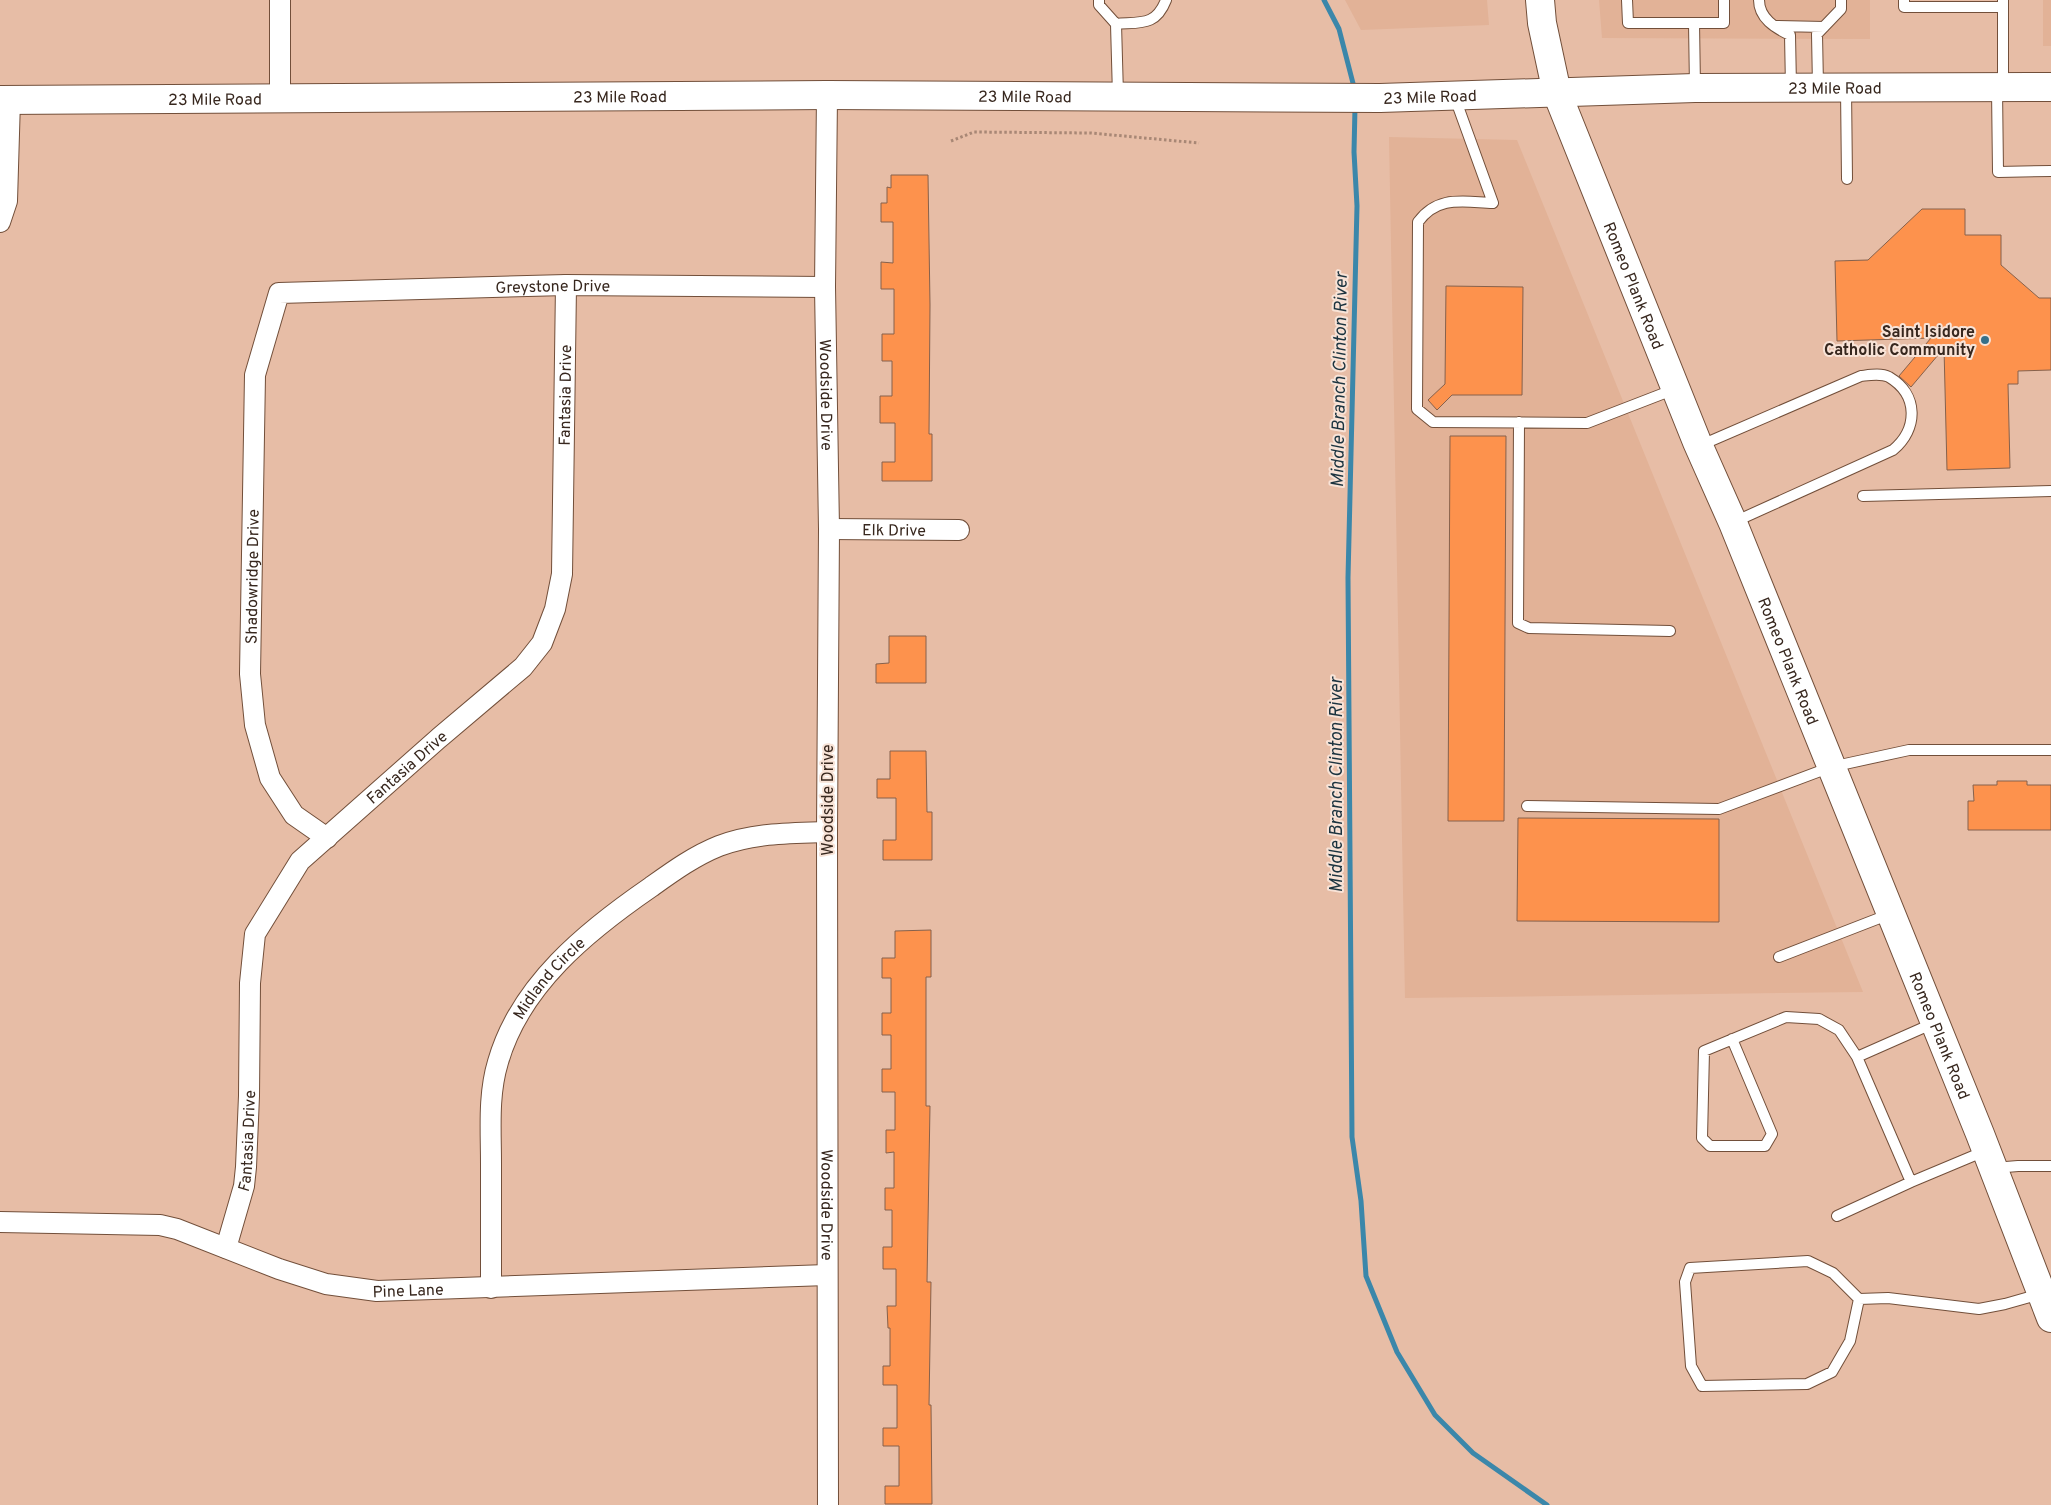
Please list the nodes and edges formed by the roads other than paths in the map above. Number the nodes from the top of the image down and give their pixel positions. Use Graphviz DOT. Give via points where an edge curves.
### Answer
graph roads {
  1 [pos="280,0"];
  2 [pos="1099,0"];
  3 [pos="1166,0"];
  4 [pos="1540,0"];
  5 [pos="1627,0"];
  6 [pos="1724,0"];
  7 [pos="1759,0"];
  8 [pos="1841,0"];
  9 [pos="1904,0"];
  10 [pos="2003,4"];
  11 [pos="1694,23"];
  12 [pos="1116,24"];
  13 [pos="1773,26"];
  14 [pos="1824,27"];
  15 [pos="1818,87"];
  16 [pos="2000,87"];
  17 [pos="2051,87"];
  18 [pos="1695,88"];
  19 [pos="1791,88"];
  20 [pos="1846,88"];
  21 [pos="1557,93"];
  22 [pos="827,95"];
  23 [pos="1118,96"];
  24 [pos="1454,96"];
  25 [pos="280,99"];
  26 [pos="5,100"];
  27 [pos="2051,171"];
  28 [pos="1847,179"];
  29 [pos="0,222"];
  30 [pos="566,285"];
  31 [pos="825,287"];
  32 [pos="279,293"];
  33 [pos="1676,388"];
  34 [pos="1520,422"];
  35 [pos="1699,446"];
  36 [pos="2051,491"];
  37 [pos="1863,496"];
  38 [pos="1733,523"];
  39 [pos="829,529"];
  40 [pos="959,530"];
  41 [pos="1670,631"];
  42 [pos="2051,750"];
  43 [pos="1831,767"];
  44 [pos="1527,806"];
  45 [pos="826,832"];
  46 [pos="327,838"];
  47 [pos="1891,914"];
  48 [pos="1779,957"];
  49 [pos="1935,1023"];
  50 [pos="1732,1039"];
  51 [pos="1857,1057"];
  52 [pos="1990,1159"];
  53 [pos="2051,1166"];
  54 [pos="1911,1182"];
  55 [pos="1837,1216"];
  56 [pos="0,1222"];
  57 [pos="226,1248"];
  58 [pos="827,1275"];
  59 [pos="491,1288"];
  60 [pos="1859,1299"];
  61 [pos="2046,1306"];
  62 [pos="828,1505"];
  1 -- 25 [label="street"];
  2 -- 12 [label="lane"];
  3 -- 12 [label="lane" via="1155,18"];
  4 -- 21 [label="main road, Romeo Plank Road"];
  5 -- 11 [label="lane" via="1628,23"];
  6 -- 11 [label="lane" via="1724,23"];
  7 -- 13 [label="lane" via="1764,16"];
  8 -- 14 [label="lane" via="1841,9"];
  9 -- 10 [label="lane" via="1904,7"];
  10 -- 16 [label="lane"];
  11 -- 18 [label="lane"];
  12 -- 23 [label="lane"];
  13 -- 14 [label="lane"];
  13 -- 19 [label="lane" via="1790,35"];
  14 -- 15 [label="lane" via="1817,34"];
  15 -- 19 [label="main road, 23 Mile Road"];
  15 -- 20 [label="main road, 23 Mile Road"];
  16 -- 17 [label="main road, 23 Mile Road"];
  16 -- 20 [label="main road, 23 Mile Road"];
  16 -- 27 [label="lane" via="1998,172"];
  18 -- 19 [label="main road, 23 Mile Road"];
  18 -- 21 [label="main road, 23 Mile Road"];
  20 -- 28 [label="lane"];
  21 -- 24 [label="main road, 23 Mile Road"];
  21 -- 33 [label="main road, Romeo Plank Road"];
  22 -- 23 [label="main road, 23 Mile Road"];
  22 -- 25 [label="main road, 23 Mile Road"];
  22 -- 31 [label="street, Woodside Drive"];
  23 -- 24 [label="main road, 23 Mile Road" via="1220,99"];
  24 -- 34 [label="lane" via="1493,203 1456,201 1440,204 1426,210 1418,222 1416,409 1433,422"];
  25 -- 26 [label="main road, 23 Mile Road"];
  26 -- 29 [label="street" via="7,201"];
  30 -- 31 [label="street, Greystone Drive"];
  30 -- 32 [label="street, Greystone Drive"];
  30 -- 46 [label="street, Fantasia Drive" via="562,574 555,609 542,643 523,666"];
  31 -- 39 [label="street, Woodside Drive"];
  32 -- 46 [label="street, Shadowridge Drive" via="255,375 250,674 255,725 270,778 294,815"];
  33 -- 34 [label="lane" via="1587,422"];
  33 -- 35 [label="main road, Romeo Plank Road"];
  34 -- 41 [label="lane" via="1518,622 1529,628"];
  35 -- 38 [label="main road, Romeo Plank Road"];
  35 -- 38 [label="lane" via="1861,376 1888,376 1907,396 1913,419 1902,442 1893,450"];
  36 -- 37 [label="lane"];
  38 -- 43 [label="main road, Romeo Plank Road"];
  39 -- 40 [label="street, Elk Drive"];
  39 -- 45 [label="street, Woodside Drive"];
  42 -- 43 [label="lane" via="1909,750"];
  43 -- 44 [label="lane" via="1719,809"];
  43 -- 47 [label="main road, Romeo Plank Road"];
  45 -- 58 [label="street, Woodside Drive"];
  45 -- 59 [label="street, Midland Circle" via="741,839 694,858 617,910 586,936 521,1008 509,1030 493,1085"];
  46 -- 57 [label="street, Fantasia Drive" via="300,862 255,934 250,983 246,1167 244,1186"];
  47 -- 48 [label="lane"];
  47 -- 49 [label="main road, Romeo Plank Road"];
  49 -- 51 [label="lane"];
  49 -- 52 [label="main road, Romeo Plank Road"];
  50 -- 50 [label="lane" via="1704,1051 1702,1138 1710,1146 1765,1146 1772,1134"];
  50 -- 51 [label="lane" via="1786,1017 1819,1019 1839,1030"];
  51 -- 54 [label="lane"];
  52 -- 53 [label="lane" via="2018,1166"];
  52 -- 54 [label="lane"];
  52 -- 61 [label="main road, Romeo Plank Road"];
  54 -- 55 [label="lane"];
  56 -- 57 [label="street, Pine Lane" via="160,1225"];
  57 -- 59 [label="street, Pine Lane" via="326,1284 377,1291"];
  58 -- 59 [label="street, Pine Lane"];
  58 -- 62 [label="street, Woodside Drive"];
  60 -- 60 [label="lane" via="1833,1273 1808,1261 1690,1268 1685,1282 1690,1366 1702,1386 1807,1384 1832,1372 1850,1341"];
  60 -- 61 [label="lane" via="1888,1298 1979,1309 2005,1304"];
}
